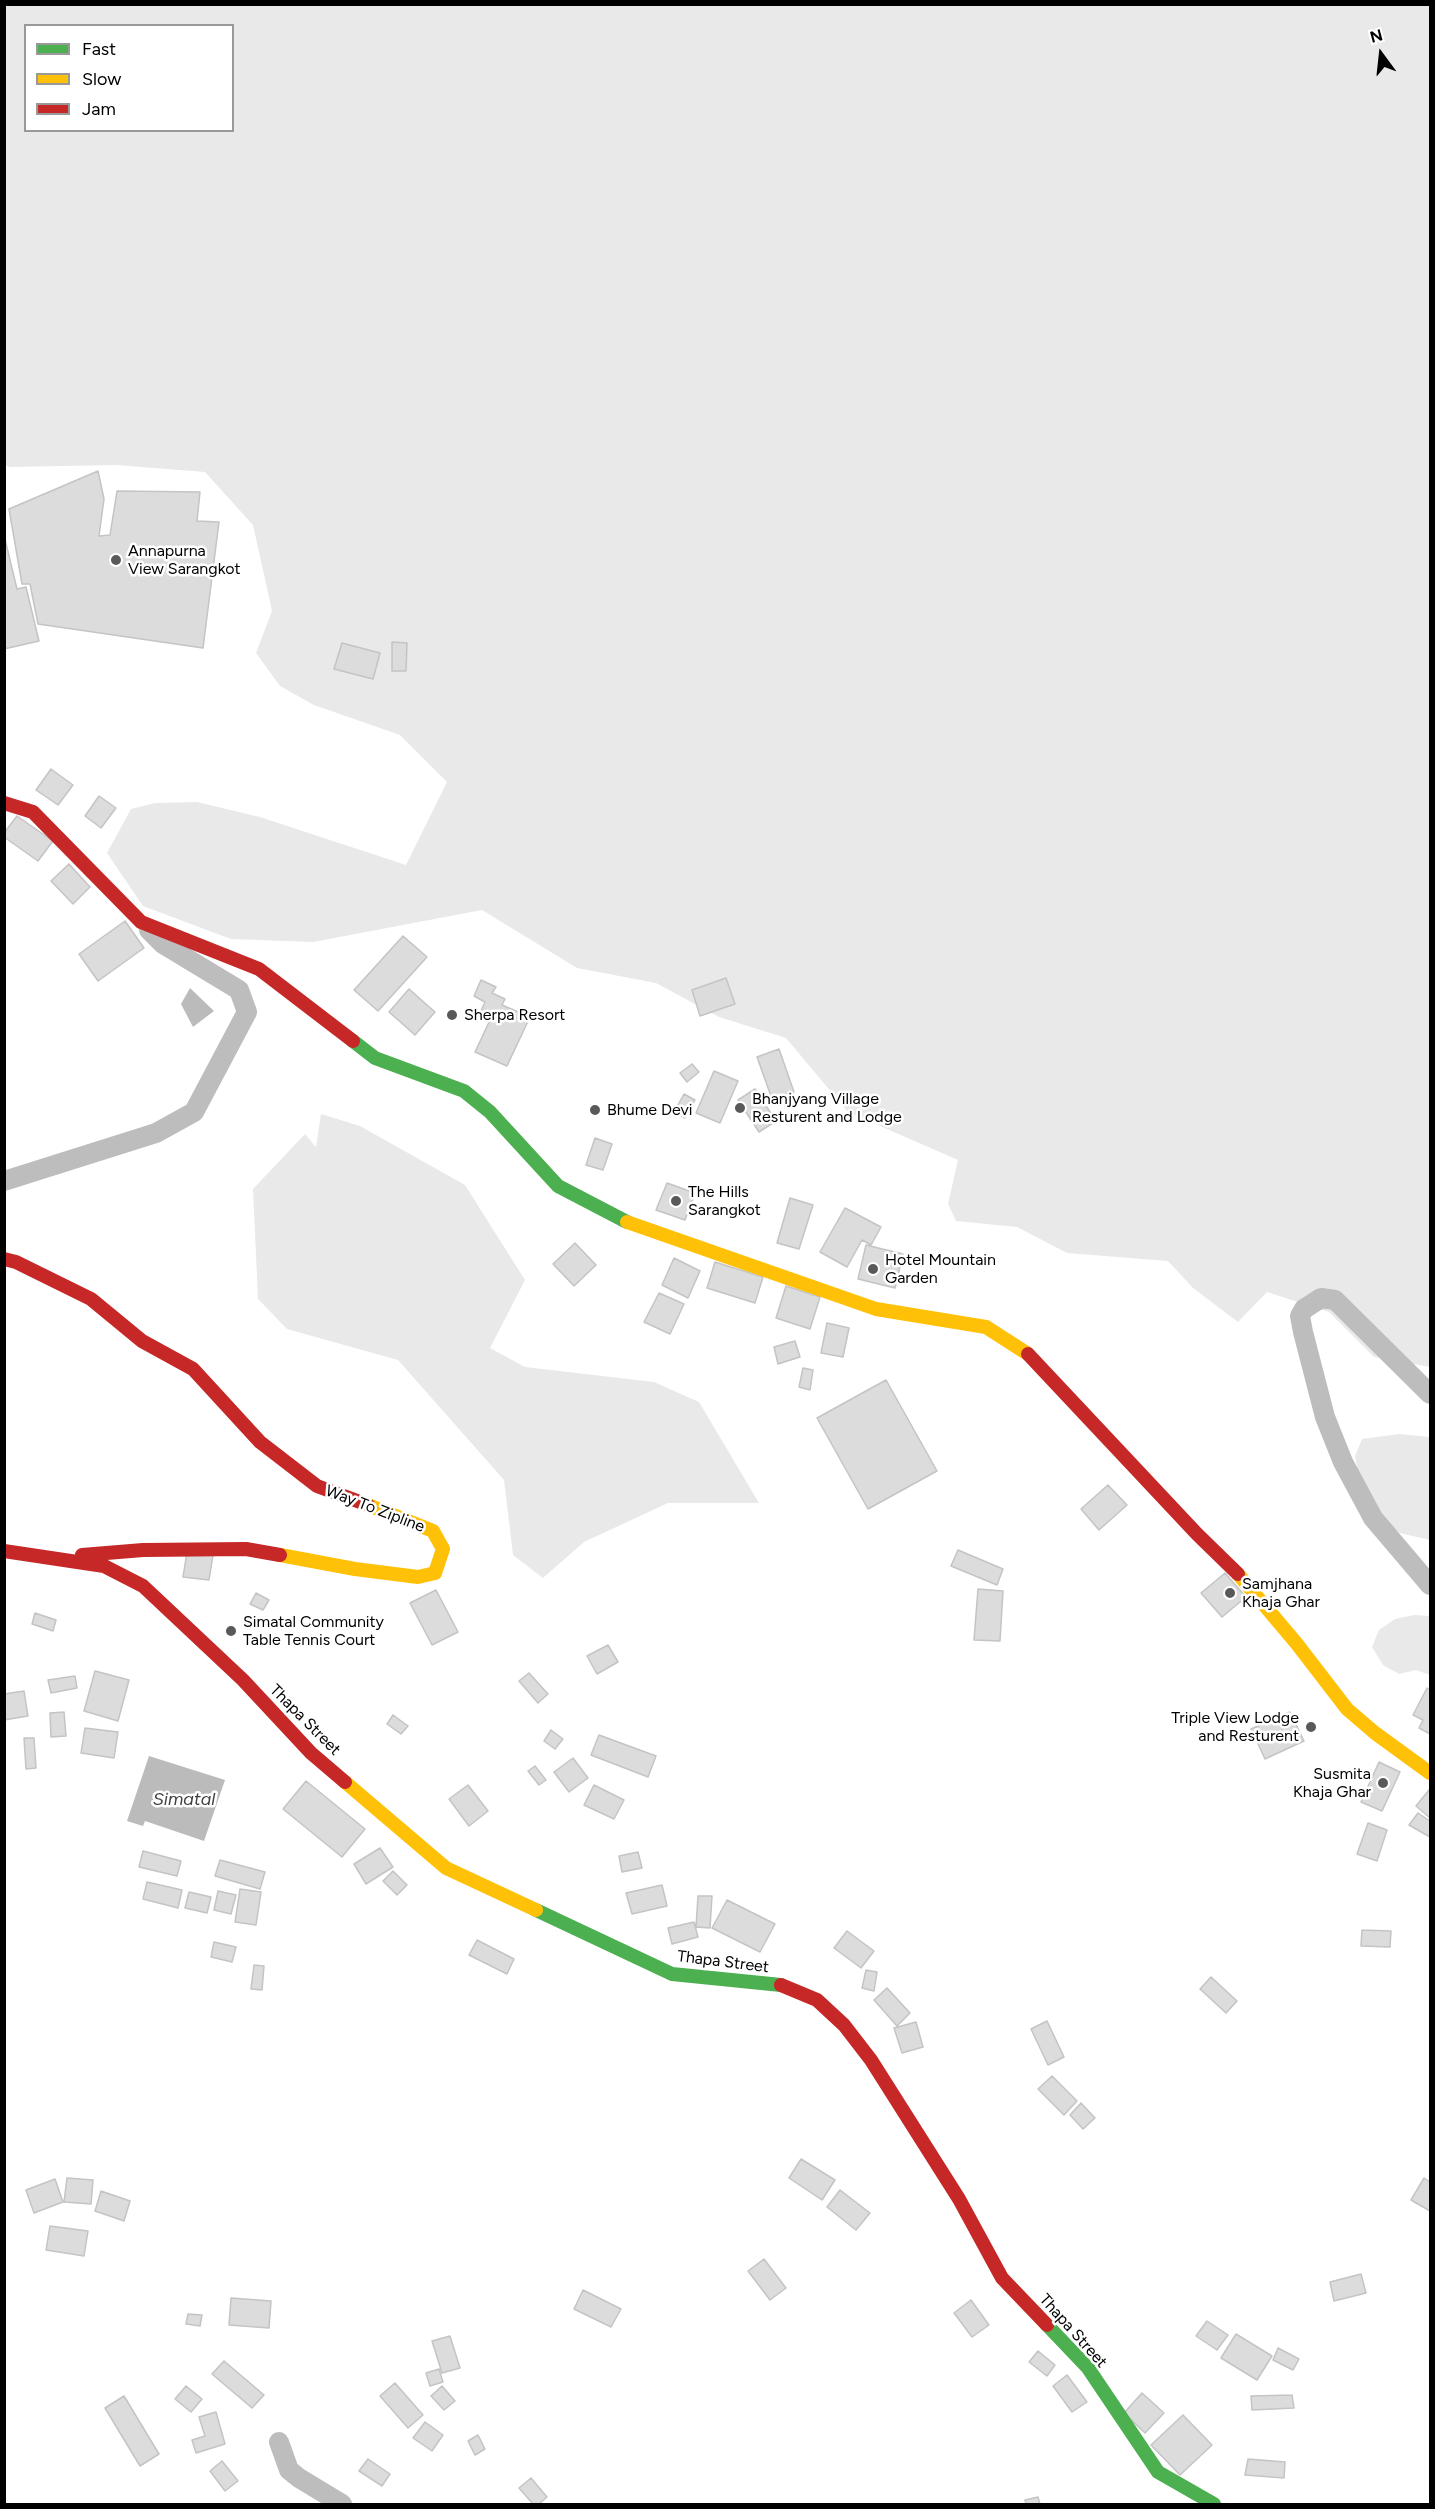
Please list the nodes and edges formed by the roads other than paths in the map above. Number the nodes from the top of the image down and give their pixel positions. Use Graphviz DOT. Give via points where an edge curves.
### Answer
graph roads {
  1 [pos="4,803"];
  2 [pos="141,922"];
  3 [pos="4,1181"];
  4 [pos="4,1259"];
  5 [pos="1431,1394"];
  6 [pos="4,1551"];
  7 [pos="57,1558"];
  8 [pos="1431,1585"];
  9 [pos="1431,1773"];
  10 [pos="279,2442"];
  11 [pos="342,2505"];
  12 [pos="1214,2505"];
  1 -- 2 [label="street" via="33,812"];
  2 -- 3 [label="street" via="163,944 239,990 247,1012 242,1022 194,1112 156,1133"];
  2 -- 9 [label="street" via="260,969 375,1058 464,1091 490,1112 558,1186 616,1218 876,1309 986,1327 1005,1338 1031,1356 1236,1572 1347,1709"];
  4 -- 7 [label="street, Way To Zipline" via="91,1299 142,1341 193,1369 260,1442 317,1486 433,1531 443,1549 435,1573 418,1577 246,1549 143,1550"];
  5 -- 8 [label="street" via="1335,1300 1321,1298 1304,1309 1300,1317 1303,1332 1325,1417 1343,1462 1373,1518"];
  6 -- 7 [label="street, Thapa Street"];
  7 -- 12 [label="street, Thapa Street" via="104,1566 143,1586 243,1680 311,1753 446,1868 672,1974 784,1985 817,2000 844,2025 871,2060 959,2199 1002,2278 1088,2368 1158,2472"];
  10 -- 11 [label="street" via="289,2470"];
}
